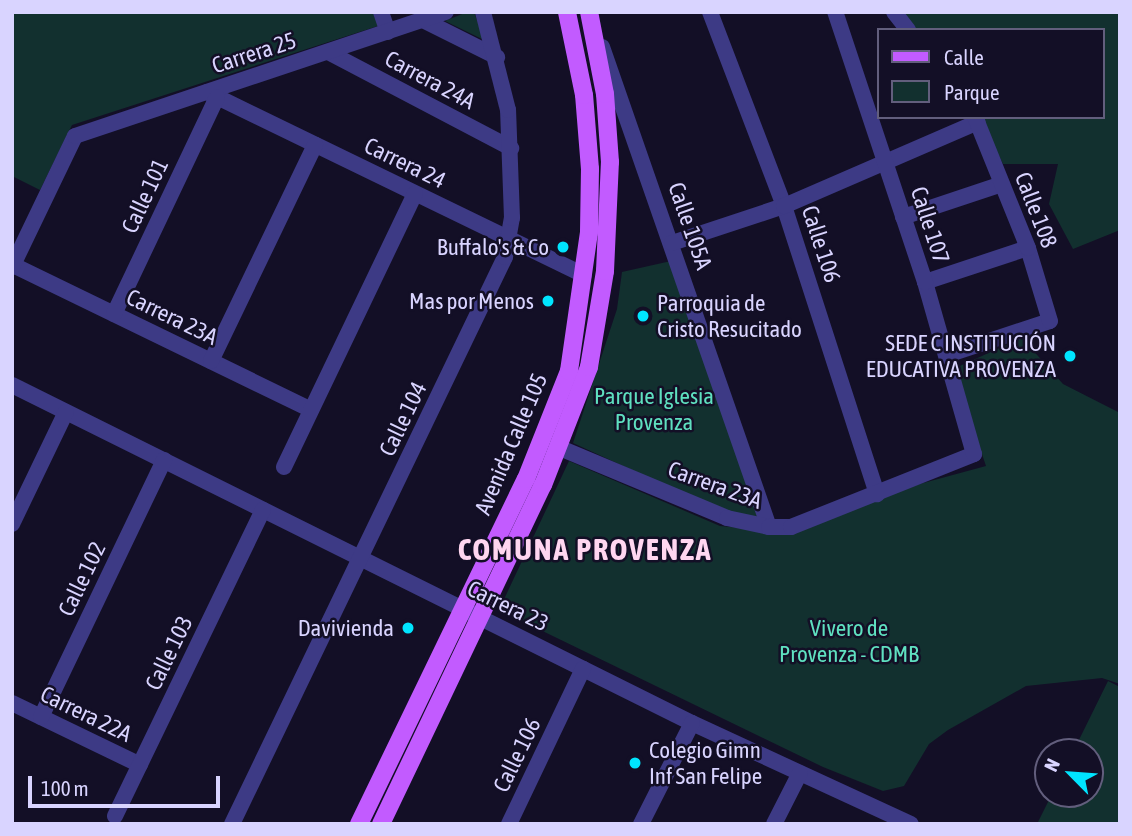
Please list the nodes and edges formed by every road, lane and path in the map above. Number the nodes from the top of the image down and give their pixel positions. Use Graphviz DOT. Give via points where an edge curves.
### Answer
graph roads {
  1 [pos="381,12"];
  2 [pos="446,12"];
  3 [pos="483,12"];
  4 [pos="567,12"];
  5 [pos="709,12"];
  6 [pos="835,12"];
  7 [pos="894,12"];
  8 [pos="590,16"];
  9 [pos="423,20"];
  10 [pos="906,28"];
  11 [pos="388,32"];
  12 [pos="328,52"];
  13 [pos="497,57"];
  14 [pos="212,95"];
  15 [pos="882,119"];
  16 [pos="976,119"];
  17 [pos="871,123"];
  18 [pos="315,145"];
  19 [pos="511,148"];
  20 [pos="886,162"];
  21 [pos="1002,184"];
  22 [pos="415,194"];
  23 [pos="785,206"];
  24 [pos="903,217"];
  25 [pos="510,239"];
  26 [pos="673,243"];
  27 [pos="1028,248"];
  28 [pos="13,266"];
  29 [pos="584,275"];
  30 [pos="925,282"];
  31 [pos="114,314"];
  32 [pos="947,355"];
  33 [pos="211,361"];
  34 [pos="12,385"];
  35 [pos="311,410"];
  36 [pos="66,412"];
  37 [pos="560,448"];
  38 [pos="974,454"];
  39 [pos="164,460"];
  40 [pos="284,467"];
  41 [pos="877,494"];
  42 [pos="263,510"];
  43 [pos="12,524"];
  44 [pos="769,527"];
  45 [pos="361,558"];
  46 [pos="464,609"];
  47 [pos="481,618"];
  48 [pos="583,669"];
  49 [pos="12,703"];
  50 [pos="41,717"];
  51 [pos="692,723"];
  52 [pos="140,765"];
  53 [pos="800,773"];
  54 [pos="115,816"];
  55 [pos="903,822"];
  56 [pos="232,824"];
  57 [pos="359,824"];
  58 [pos="381,824"];
  59 [pos="509,824"];
  60 [pos="641,824"];
  61 [pos="775,824"];
  1 -- 11 [label="street"];
  2 -- 9 [label="street, Carrera 25"];
  3 -- 13 [label="street, Calle 104"];
  4 -- 29 [label="main road, Avenida Calle 105" via="588,135 590,198"];
  5 -- 23 [label="street, Calle 106"];
  6 -- 17 [label="street, Calle 107"];
  7 -- 10 [label="street"];
  8 -- 26 [label="street, Calle 105A"];
  8 -- 37 [label="main road, Avenida Calle 105" via="608,127 608,227 596,335"];
  9 -- 11 [label="street, Carrera 25"];
  9 -- 13 [label="street"];
  11 -- 12 [label="street, Carrera 25"];
  12 -- 14 [label="street, Carrera 25"];
  12 -- 19 [label="street, Carrera 24A"];
  13 -- 19 [label="street, Calle 104"];
  14 -- 18 [label="street, Carrera 24"];
  14 -- 28 [label="street, Carrera 25" via="75,136"];
  14 -- 31 [label="street, Calle 101"];
  15 -- 17 [label="street"];
  16 -- 20 [label="street"];
  16 -- 21 [label="street, Calle 108"];
  17 -- 20 [label="street, Calle 107"];
  18 -- 22 [label="street, Carrera 24"];
  18 -- 33 [label="street"];
  19 -- 25 [label="street, Calle 104"];
  20 -- 23 [label="street"];
  20 -- 24 [label="street, Calle 107"];
  21 -- 24 [label="street"];
  21 -- 27 [label="street, Calle 108"];
  22 -- 25 [label="street, Carrera 24"];
  22 -- 35 [label="street"];
  23 -- 26 [label="street"];
  23 -- 41 [label="street, Calle 106"];
  24 -- 30 [label="street, Calle 107"];
  25 -- 29 [label="street, Carrera 24"];
  25 -- 45 [label="street, Calle 104" via="497,277"];
  26 -- 44 [label="street, Calle 105A"];
  27 -- 30 [label="street"];
  27 -- 32 [label="street, Calle 108" via="1050,321"];
  28 -- 31 [label="street, Carrera 23A"];
  29 -- 46 [label="main road, Avenida Calle 105" via="575,339 559,402"];
  30 -- 32 [label="street, Calle 107"];
  31 -- 33 [label="street, Carrera 23A"];
  32 -- 38 [label="street, Calle 107"];
  33 -- 35 [label="street, Carrera 23A"];
  34 -- 36 [label="street, Carrera 23"];
  35 -- 40 [label="street"];
  36 -- 39 [label="street, Carrera 23"];
  36 -- 43 [label="street"];
  37 -- 44 [label="street, Carrera 23A" via="727,518"];
  37 -- 47 [label="main road, Avenida Calle 105"];
  38 -- 41 [label="street, Carrera 23A"];
  39 -- 42 [label="street, Carrera 23"];
  39 -- 50 [label="street, Calle 102"];
  41 -- 44 [label="street, Carrera 23A" via="791,527"];
  42 -- 45 [label="street, Carrera 23"];
  42 -- 52 [label="street, Calle 103"];
  45 -- 46 [label="street, Carrera 23"];
  45 -- 56 [label="street, Calle 104"];
  46 -- 47 [label="street, Carrera 23"];
  46 -- 57 [label="main road, Avenida Calle 105"];
  47 -- 48 [label="street, Carrera 23"];
  47 -- 58 [label="main road, Avenida Calle 105"];
  48 -- 51 [label="street, Carrera 23"];
  48 -- 59 [label="street, Calle 106"];
  49 -- 50 [label="street, Carrera 22A"];
  50 -- 52 [label="street, Carrera 22A"];
  51 -- 53 [label="street, Carrera 23"];
  51 -- 60 [label="street"];
  52 -- 54 [label="street, Calle 103"];
  53 -- 55 [label="street, Carrera 23"];
  53 -- 61 [label="street"];
}
